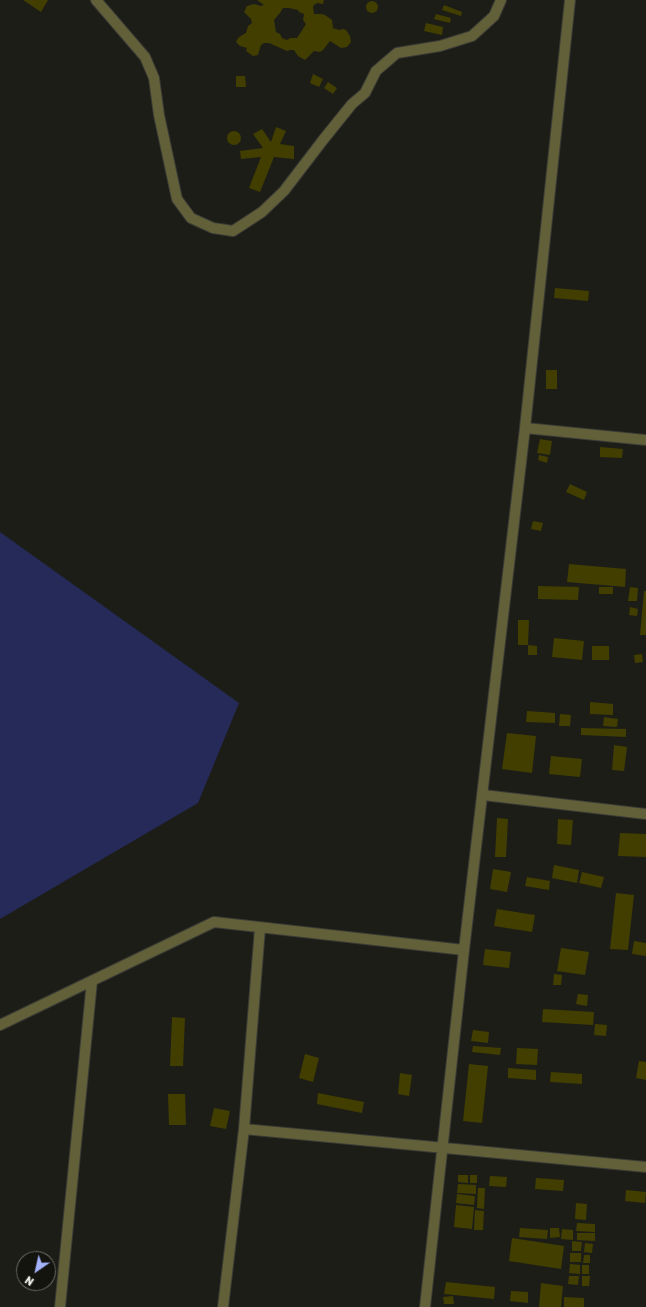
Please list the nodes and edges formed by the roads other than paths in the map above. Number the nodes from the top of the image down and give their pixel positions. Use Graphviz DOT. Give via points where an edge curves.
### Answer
graph roads {
  1 [pos="96,0"];
  2 [pos="501,0"];
  3 [pos="570,0"];
  4 [pos="525,428"];
  5 [pos="646,440"];
  6 [pos="483,795"];
  7 [pos="646,814"];
  8 [pos="260,928"];
  9 [pos="464,950"];
  10 [pos="92,981"];
  11 [pos="0,1025"];
  12 [pos="244,1129"];
  13 [pos="443,1147"];
  14 [pos="646,1167"];
  15 [pos="60,1307"];
  16 [pos="223,1307"];
  17 [pos="425,1307"];
  1 -- 2 [label="street" via="145,57 154,78 177,199 191,218 213,228 233,231 262,212 284,192 352,104 365,93 376,71 397,53 440,46 472,36 494,16"];
  3 -- 4 [label="street"];
  4 -- 5 [label="street"];
  4 -- 6 [label="street"];
  6 -- 7 [label="street"];
  6 -- 9 [label="street"];
  8 -- 9 [label="street"];
  8 -- 10 [label="street" via="214,922"];
  8 -- 12 [label="street"];
  9 -- 13 [label="street"];
  10 -- 11 [label="street"];
  10 -- 15 [label="street"];
  12 -- 13 [label="street"];
  12 -- 16 [label="street"];
  13 -- 14 [label="street"];
  13 -- 17 [label="street"];
}
